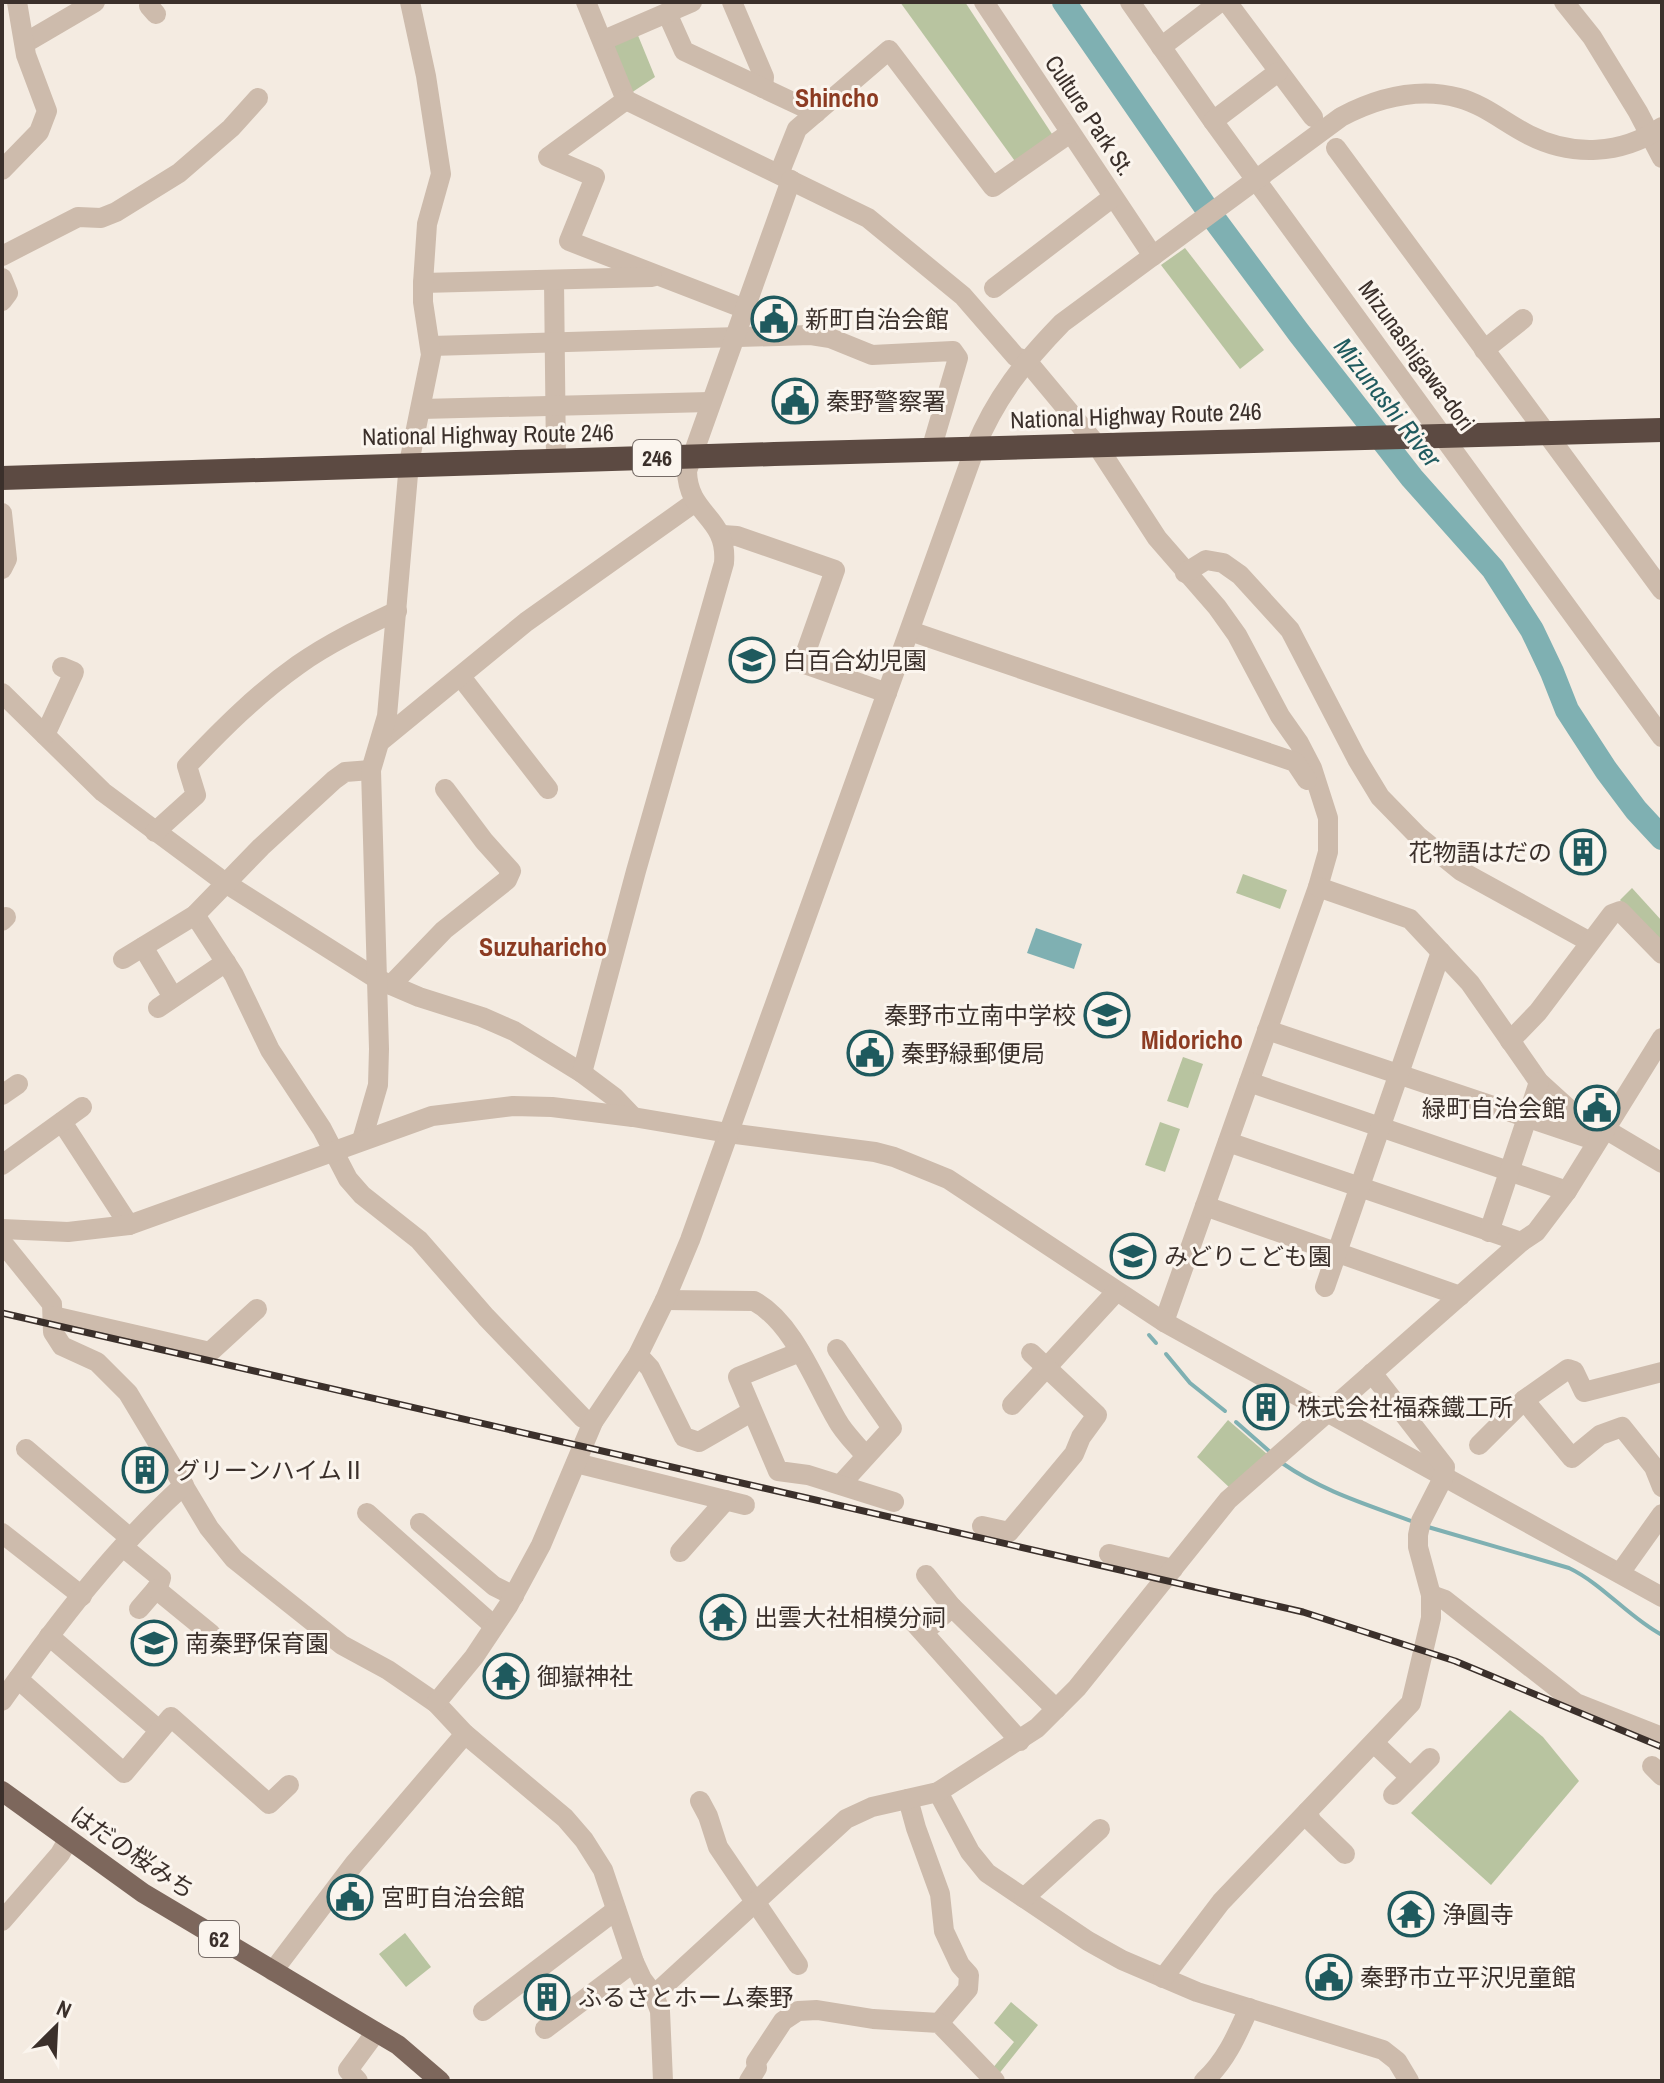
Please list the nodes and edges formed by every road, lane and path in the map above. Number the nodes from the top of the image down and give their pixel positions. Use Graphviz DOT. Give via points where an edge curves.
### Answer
graph roads {
  1 [pos="17,2"];
  2 [pos="95,2"];
  3 [pos="410,2"];
  4 [pos="586,2"];
  5 [pos="692,2"];
  6 [pos="732,2"];
  7 [pos="984,2"];
  8 [pos="1130,2"];
  9 [pos="1220,2"];
  10 [pos="1227,2"];
  11 [pos="1564,2"];
  12 [pos="667,13"];
  13 [pos="604,40"];
  14 [pos="25,43"];
  15 [pos="1161,47"];
  16 [pos="1278,72"];
  17 [pos="763,88"];
  18 [pos="258,98"];
  19 [pos="626,100"];
  20 [pos="816,113"];
  21 [pos="1313,117"];
  22 [pos="1213,121"];
  23 [pos="1656,132"];
  24 [pos="1070,133"];
  25 [pos="1336,148"];
  26 [pos="1662,158"];
  27 [pos="2,170"];
  28 [pos="785,177"];
  29 [pos="1252,183"];
  30 [pos="1113,197"];
  31 [pos="2,256"];
  32 [pos="1153,256"];
  33 [pos="660,277"];
  34 [pos="2,278"];
  35 [pos="554,280"];
  36 [pos="423,283"];
  37 [pos="994,288"];
  38 [pos="2,301"];
  39 [pos="745,309"];
  40 [pos="1523,319"];
  41 [pos="734,339"];
  42 [pos="554,343"];
  43 [pos="431,346"];
  44 [pos="1484,350"];
  45 [pos="1026,360"];
  46 [pos="710,402"];
  47 [pos="555,405"];
  48 [pos="421,409"];
  49 [pos="1662,430"];
  50 [pos="1096,444"];
  51 [pos="975,448"];
  52 [pos="931,450"];
  53 [pos="692,458"];
  54 [pos="556,460"];
  55 [pos="409,463"];
  56 [pos="2,478"];
  57 [pos="695,502"];
  58 [pos="2,513"];
  59 [pos="723,535"];
  60 [pos="2,569"];
  61 [pos="1185,573"];
  62 [pos="1662,590"];
  63 [pos="397,611"];
  64 [pos="910,631"];
  65 [pos="73,669"];
  66 [pos="461,677"];
  67 [pos="2,693"];
  68 [pos="887,693"];
  69 [pos="45,735"];
  70 [pos="1662,737"];
  71 [pos="382,740"];
  72 [pos="371,770"];
  73 [pos="445,789"];
  74 [pos="548,789"];
  75 [pos="1320,792"];
  76 [pos="155,832"];
  77 [pos="227,884"];
  78 [pos="1318,887"];
  79 [pos="195,915"];
  80 [pos="1590,942"];
  81 [pos="143,947"];
  82 [pos="1441,952"];
  83 [pos="1662,954"];
  84 [pos="123,959"];
  85 [pos="226,962"];
  86 [pos="384,982"];
  87 [pos="1267,1030"];
  88 [pos="1662,1038"];
  89 [pos="1510,1041"];
  90 [pos="582,1073"];
  91 [pos="1398,1074"];
  92 [pos="1249,1082"];
  93 [pos="1539,1082"];
  94 [pos="82,1107"];
  95 [pos="633,1117"];
  96 [pos="1526,1117"];
  97 [pos="62,1122"];
  98 [pos="1380,1127"];
  99 [pos="728,1133"];
  100 [pos="1601,1135"];
  101 [pos="362,1140"];
  102 [pos="1228,1142"];
  103 [pos="335,1151"];
  104 [pos="1662,1163"];
  105 [pos="2,1165"];
  106 [pos="1508,1171"];
  107 [pos="1359,1188"];
  108 [pos="1567,1191"];
  109 [pos="1205,1206"];
  110 [pos="129,1225"];
  111 [pos="2,1229"];
  112 [pos="1489,1232"];
  113 [pos="2,1242"];
  114 [pos="1521,1242"];
  115 [pos="1337,1253"];
  116 [pos="1325,1287"];
  117 [pos="1116,1292"];
  118 [pos="1460,1296"];
  119 [pos="665,1300"];
  120 [pos="257,1309"];
  121 [pos="53,1316"];
  122 [pos="1164,1322"];
  123 [pos="837,1349"];
  124 [pos="800,1352"];
  125 [pos="1031,1353"];
  126 [pos="638,1355"];
  127 [pos="1047,1368"];
  128 [pos="1662,1372"];
  129 [pos="1372,1373"];
  130 [pos="1524,1400"];
  131 [pos="1012,1405"];
  132 [pos="751,1412"];
  133 [pos="1327,1412"];
  134 [pos="593,1422"];
  135 [pos="1479,1445"];
  136 [pos="26,1449"];
  137 [pos="865,1455"];
  138 [pos="576,1463"];
  139 [pos="1444,1476"];
  140 [pos="841,1484"];
  141 [pos="184,1485"];
  142 [pos="1662,1487"];
  143 [pos="894,1502"];
  144 [pos="367,1513"];
  145 [pos="1662,1514"];
  146 [pos="420,1523"];
  147 [pos="3,1524"];
  148 [pos="982,1526"];
  149 [pos="127,1543"];
  150 [pos="680,1552"];
  151 [pos="1109,1554"];
  152 [pos="1173,1569"];
  153 [pos="1620,1573"];
  154 [pos="926,1575"];
  155 [pos="156,1589"];
  156 [pos="1431,1595"];
  157 [pos="82,1596"];
  158 [pos="514,1596"];
  159 [pos="1662,1597"];
  160 [pos="952,1607"];
  161 [pos="139,1609"];
  162 [pos="207,1626"];
  163 [pos="494,1626"];
  164 [pos="49,1636"];
  165 [pos="18,1679"];
  166 [pos="2,1701"];
  167 [pos="436,1703"];
  168 [pos="1056,1709"];
  169 [pos="159,1730"];
  170 [pos="465,1734"];
  171 [pos="1662,1737"];
  172 [pos="1020,1741"];
  173 [pos="1374,1743"];
  174 [pos="1430,1758"];
  175 [pos="1410,1777"];
  176 [pos="289,1785"];
  177 [pos="2,1791"];
  178 [pos="938,1792"];
  179 [pos="1393,1795"];
  180 [pos="908,1799"];
  181 [pos="710,1808"];
  182 [pos="1307,1812"];
  183 [pos="1100,1829"];
  184 [pos="68,1840"];
  185 [pos="1345,1854"];
  186 [pos="1024,1898"];
  187 [pos="756,1901"];
  188 [pos="616,1910"];
  189 [pos="2,1921"];
  190 [pos="797,1955"];
  191 [pos="634,1962"];
  192 [pos="273,1971"];
  193 [pos="1163,1978"];
  194 [pos="654,1995"];
  195 [pos="1249,2008"];
  196 [pos="483,2011"];
  197 [pos="939,2023"];
  198 [pos="545,2029"];
  199 [pos="376,2032"];
  200 [pos="658,2079"];
  201 [pos="358,2081"];
  202 [pos="440,2081"];
  203 [pos="749,2081"];
  204 [pos="995,2081"];
  205 [pos="1204,2081"];
  206 [pos="1409,2081"];
  1 -- 14 [label="street"];
  2 -- 14 [label="street"];
  3 -- 36 [label="street" via="441,174 427,224"];
  4 -- 13 [label="street"];
  5 -- 12 [label="street"];
  6 -- 17 [label="street" via="764,77"];
  7 -- 24 [label="street, Culture Park St."];
  8 -- 15 [label="street, Mizunashigawa-dori"];
  9 -- 15 [label="street"];
  10 -- 16 [label="street"];
  11 -- 23 [label="street"];
  12 -- 13 [label="street"];
  12 -- 17 [label="street" via="684,51"];
  13 -- 19 [label="street"];
  14 -- 27 [label="street" via="47,111 31,143"];
  15 -- 22 [label="street, Mizunashigawa-dori"];
  16 -- 21 [label="street"];
  16 -- 22 [label="street"];
  17 -- 20 [label="street"];
  18 -- 31 [label="street" via="179,173 108,216 78,217"];
  19 -- 28 [label="street"];
  19 -- 33 [label="street" via="548,157 595,177 569,241"];
  20 -- 24 [label="street" via="889,50 993,187"];
  20 -- 28 [label="street" via="797,129"];
  22 -- 29 [label="street, Mizunashigawa-dori"];
  23 -- 26 [label="street"];
  23 -- 29 [label="street" via="1604,149 1562,147 1458,98 1388,97 1351,112"];
  24 -- 30 [label="street, Culture Park St."];
  25 -- 44 [label="street"];
  28 -- 39 [label="street"];
  28 -- 45 [label="street" via="868,218 963,296 1016,357"];
  29 -- 32 [label="street"];
  29 -- 70 [label="street, Mizunashigawa-dori"];
  30 -- 32 [label="street, Culture Park St."];
  30 -- 37 [label="street"];
  32 -- 45 [label="street" via="1062,323"];
  33 -- 35 [label="street"];
  33 -- 39 [label="street"];
  34 -- 38 [label="street" via="8,293"];
  35 -- 36 [label="street"];
  35 -- 42 [label="street"];
  36 -- 43 [label="street"];
  39 -- 41 [label="street"];
  40 -- 44 [label="street"];
  41 -- 42 [label="street"];
  41 -- 46 [label="street"];
  41 -- 52 [label="street" via="811,335 872,355 953,351 958,358"];
  42 -- 43 [label="street"];
  42 -- 47 [label="street"];
  43 -- 48 [label="street"];
  44 -- 62 [label="street"];
  45 -- 50 [label="street"];
  45 -- 51 [label="street"];
  46 -- 47 [label="street"];
  46 -- 53 [label="street"];
  47 -- 48 [label="street"];
  47 -- 54 [label="street"];
  48 -- 55 [label="street"];
  49 -- 50 [label="highway, National Highway Route 246 / 246"];
  50 -- 51 [label="highway, National Highway Route 246 / 246"];
  50 -- 61 [label="street"];
  51 -- 52 [label="highway, National Highway Route 246 / 246"];
  51 -- 64 [label="street"];
  52 -- 53 [label="highway, National Highway Route 246 / 246"];
  53 -- 54 [label="highway, National Highway Route 246 / 246"];
  53 -- 57 [label="street" via="688,488"];
  54 -- 55 [label="highway, National Highway Route 246 / 246"];
  55 -- 56 [label="highway, National Highway Route 246 / 246"];
  55 -- 63 [label="street"];
  57 -- 59 [label="street"];
  57 -- 66 [label="street" via="526,622"];
  58 -- 60 [label="street" via="7,559"];
  59 -- 68 [label="street" via="835,570 802,663"];
  59 -- 90 [label="street" via="719,584"];
  61 -- 75 [label="street" via="1237,635 1299,743"];
  61 -- 80 [label="street" via="1206,560 1223,563 1261,597 1290,630 1380,797 1418,836 1461,871"];
  63 -- 71 [label="street"];
  63 -- 76 [label="street" via="299,664 233,717 187,766 196,795"];
  64 -- 68 [label="street"];
  64 -- 75 [label="street" via="1295,762 1314,792"];
  65 -- 69 [label="street"];
  66 -- 71 [label="street"];
  66 -- 74 [label="street"];
  67 -- 69 [label="street"];
  68 -- 99 [label="street"];
  69 -- 76 [label="street" via="103,792"];
  71 -- 72 [label="street"];
  72 -- 77 [label="street" via="345,772 334,780"];
  72 -- 86 [label="street"];
  73 -- 86 [label="street" via="510,875"];
  75 -- 78 [label="street" via="1330,835"];
  76 -- 77 [label="street"];
  77 -- 79 [label="street"];
  77 -- 86 [label="street"];
  78 -- 82 [label="street" via="1410,919"];
  78 -- 87 [label="street"];
  79 -- 81 [label="street"];
  79 -- 85 [label="street"];
  80 -- 83 [label="street" via="1620,911"];
  80 -- 89 [label="street"];
  81 -- 84 [label="street"];
  81 -- 85 [label="street" via="166,1002"];
  82 -- 89 [label="street"];
  82 -- 91 [label="street"];
  85 -- 103 [label="street" via="270,1050"];
  86 -- 90 [label="street" via="514,1031"];
  86 -- 101 [label="street" via="378,1085"];
  87 -- 91 [label="street"];
  87 -- 92 [label="street"];
  88 -- 100 [label="street"];
  89 -- 93 [label="street"];
  90 -- 95 [label="street"];
  91 -- 96 [label="street"];
  91 -- 98 [label="street"];
  92 -- 98 [label="street"];
  92 -- 102 [label="street"];
  93 -- 96 [label="street"];
  93 -- 100 [label="street"];
  94 -- 97 [label="street"];
  95 -- 99 [label="street"];
  95 -- 101 [label="street" via="513,1106 432,1116"];
  96 -- 100 [label="street"];
  96 -- 106 [label="street"];
  97 -- 105 [label="street"];
  97 -- 110 [label="street"];
  98 -- 106 [label="street"];
  98 -- 107 [label="street"];
  99 -- 117 [label="street" via="875,1152 917,1166 948,1179"];
  99 -- 119 [label="street"];
  100 -- 104 [label="street"];
  100 -- 108 [label="street"];
  101 -- 103 [label="street"];
  102 -- 107 [label="street"];
  102 -- 109 [label="street"];
  103 -- 110 [label="street"];
  103 -- 134 [label="street" via="362,1195 419,1240 486,1317 583,1418"];
  106 -- 108 [label="street"];
  106 -- 112 [label="street"];
  107 -- 112 [label="street"];
  107 -- 115 [label="street"];
  108 -- 114 [label="street" via="1536,1232"];
  109 -- 115 [label="street"];
  109 -- 122 [label="street"];
  110 -- 111 [label="street" via="68,1232"];
  112 -- 114 [label="street"];
  113 -- 121 [label="street" via="52,1304"];
  114 -- 118 [label="street"];
  115 -- 116 [label="street"];
  115 -- 118 [label="street"];
  117 -- 122 [label="street"];
  117 -- 127 [label="street"];
  118 -- 129 [label="street"];
  119 -- 124 [label="street" via="754,1301 766,1308"];
  119 -- 126 [label="street"];
  120 -- 121 [label="street" via="210,1352"];
  121 -- 141 [label="street" via="53,1332 62,1346 97,1362 128,1393"];
  122 -- 133 [label="street"];
  123 -- 137 [label="street" via="898,1434"];
  124 -- 132 [label="street" via="738,1377"];
  124 -- 137 [label="street" via="838,1423"];
  125 -- 127 [label="street"];
  126 -- 132 [label="street" via="650,1368 684,1437 699,1442"];
  126 -- 134 [label="street"];
  127 -- 131 [label="street"];
  127 -- 148 [label="street" via="1097,1415 1074,1454 1009,1532"];
  128 -- 130 [label="street" via="1584,1392 1568,1369"];
  129 -- 133 [label="street"];
  129 -- 139 [label="street" via="1440,1458"];
  130 -- 135 [label="street"];
  130 -- 142 [label="street" via="1572,1458 1600,1435 1622,1427 1654,1467"];
  132 -- 140 [label="street" via="778,1471"];
  133 -- 139 [label="street"];
  133 -- 152 [label="street" via="1228,1500"];
  134 -- 138 [label="street"];
  136 -- 149 [label="street" via="78,1486"];
  137 -- 140 [label="street"];
  138 -- 150 [label="street" via="736,1502"];
  138 -- 158 [label="street"];
  139 -- 153 [label="street"];
  139 -- 156 [label="street" via="1418,1535"];
  140 -- 143 [label="street"];
  141 -- 149 [label="street"];
  141 -- 167 [label="street" via="209,1528 241,1565 342,1645"];
  144 -- 163 [label="street" via="394,1545"];
  145 -- 153 [label="street"];
  146 -- 158 [label="street" via="444,1536 494,1586"];
  147 -- 157 [label="street" via="33,1565"];
  149 -- 155 [label="street" via="161,1578"];
  149 -- 157 [label="street"];
  151 -- 152 [label="street"];
  152 -- 168 [label="street"];
  153 -- 159 [label="street"];
  154 -- 160 [label="street"];
  155 -- 161 [label="street"];
  155 -- 162 [label="street"];
  156 -- 171 [label="street" via="1445,1600 1576,1703"];
  156 -- 173 [label="street" via="1431,1618 1411,1703"];
  157 -- 164 [label="street"];
  158 -- 163 [label="street"];
  160 -- 168 [label="street"];
  160 -- 172 [label="street" via="918,1626"];
  163 -- 167 [label="street"];
  164 -- 165 [label="street"];
  164 -- 169 [label="street"];
  165 -- 166 [label="street"];
  165 -- 169 [label="street" via="124,1773"];
  167 -- 170 [label="street"];
  168 -- 172 [label="street"];
  169 -- 176 [label="street" via="171,1717 269,1804"];
  170 -- 188 [label="street" via="575,1829 603,1870"];
  170 -- 192 [label="street" via="354,1864"];
  172 -- 178 [label="street"];
  173 -- 175 [label="street"];
  173 -- 182 [label="street"];
  174 -- 175 [label="street"];
  175 -- 179 [label="street"];
  177 -- 184 [label="main road, はだの桜みち / 62"];
  178 -- 180 [label="street"];
  178 -- 186 [label="street" via="987,1873"];
  180 -- 187 [label="street" via="846,1819"];
  180 -- 197 [label="street" via="940,1894 944,1931 969,1975 968,1989"];
  181 -- 187 [label="street" via="718,1847"];
  182 -- 185 [label="street"];
  182 -- 193 [label="street" via="1221,1902"];
  183 -- 186 [label="street"];
  184 -- 189 [label="street"];
  184 -- 192 [label="main road, はだの桜みち / 62" via="143,1893"];
  186 -- 193 [label="street" via="1088,1941"];
  187 -- 190 [label="street"];
  187 -- 194 [label="street"];
  188 -- 191 [label="street"];
  188 -- 196 [label="street"];
  191 -- 194 [label="street"];
  191 -- 198 [label="street"];
  192 -- 199 [label="main road, はだの桜みち / 62"];
  193 -- 195 [label="street"];
  194 -- 200 [label="street" via="661,2020"];
  195 -- 205 [label="street" via="1233,2044"];
  195 -- 206 [label="street" via="1383,2050"];
  197 -- 203 [label="street" via="798,2011 768,2041"];
  197 -- 204 [label="street"];
  199 -- 201 [label="street" via="348,2070"];
  199 -- 202 [label="main road, はだの桜みち / 62"];
}
